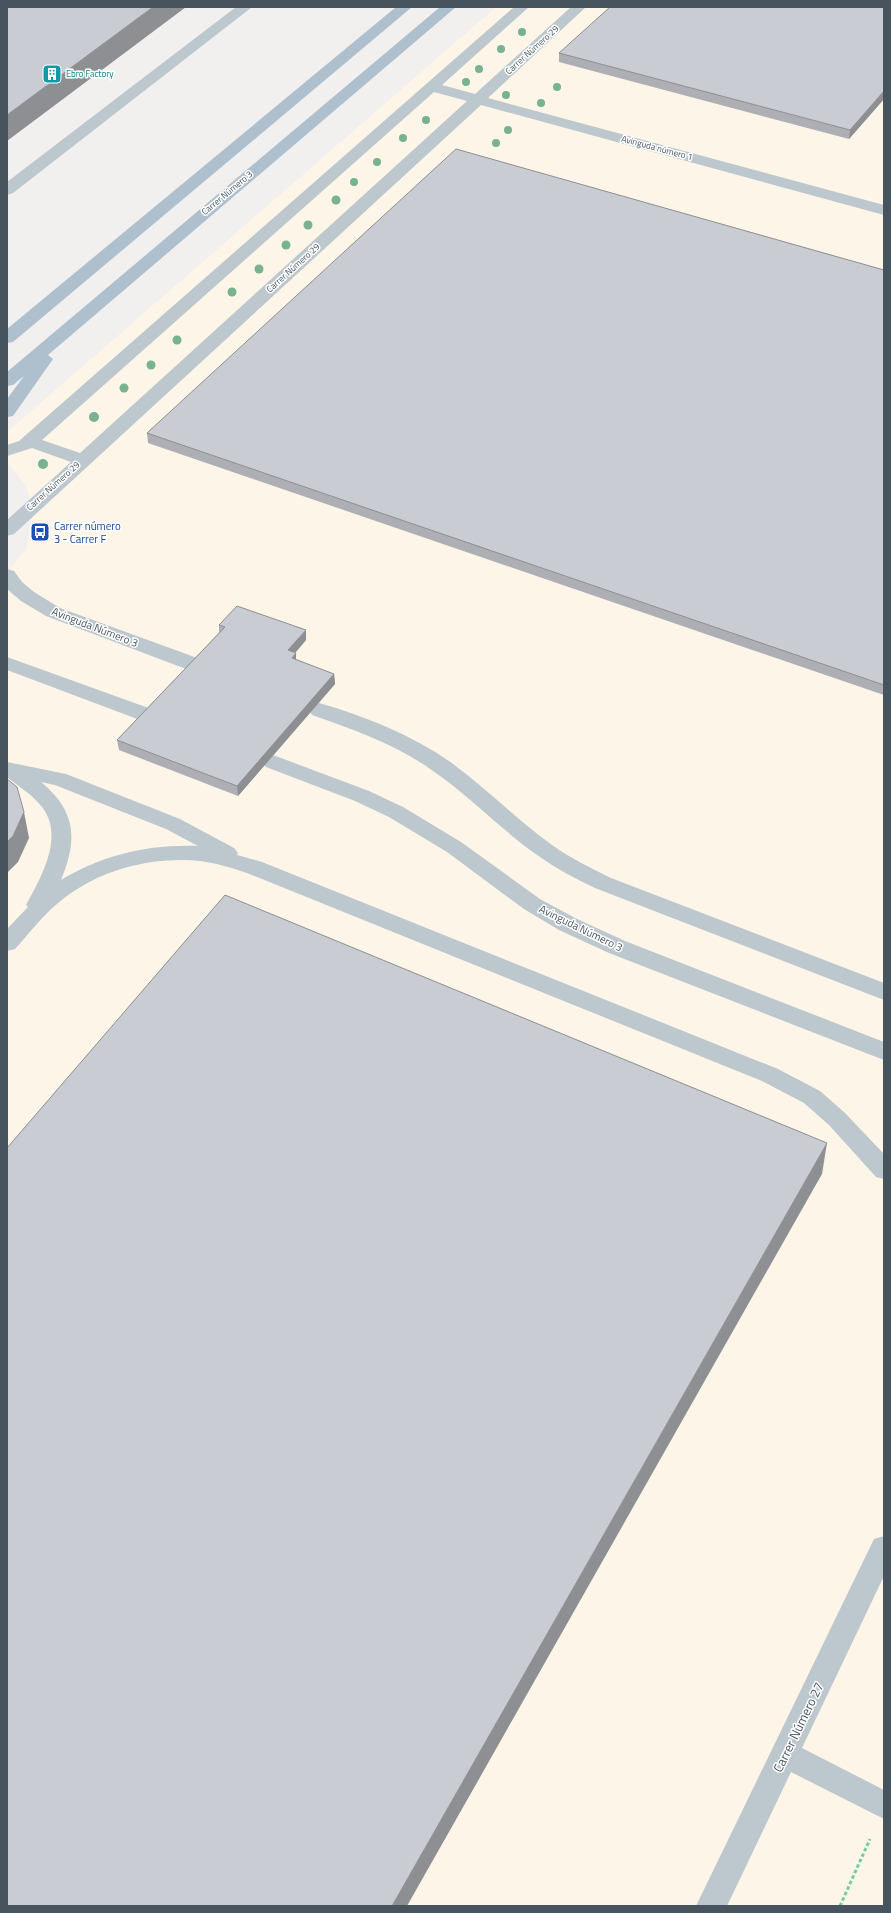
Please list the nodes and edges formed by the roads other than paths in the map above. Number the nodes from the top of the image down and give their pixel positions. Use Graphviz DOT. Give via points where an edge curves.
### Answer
graph roads {
  1 [pos="245,7"];
  2 [pos="405,7"];
  3 [pos="449,7"];
  4 [pos="522,7"];
  5 [pos="579,7"];
  6 [pos="430,87"];
  7 [pos="477,100"];
  8 [pos="7,190"];
  9 [pos="884,210"];
  10 [pos="7,338"];
  11 [pos="57,338"];
  12 [pos="7,381"];
  13 [pos="7,412"];
  14 [pos="29,441"];
  15 [pos="7,450"];
  16 [pos="82,460"];
  17 [pos="7,530"];
  18 [pos="7,575"];
  19 [pos="7,663"];
  20 [pos="193,664"];
  21 [pos="319,710"];
  22 [pos="147,715"];
  23 [pos="273,762"];
  24 [pos="10,770"];
  25 [pos="254,867"];
  26 [pos="28,920"];
  27 [pos="7,944"];
  28 [pos="884,992"];
  29 [pos="884,1052"];
  30 [pos="884,1170"];
  31 [pos="884,1548"];
  32 [pos="784,1754"];
  33 [pos="884,1805"];
  34 [pos="711,1906"];
  1 -- 8 [label="street"];
  2 -- 10 [label="main road"];
  3 -- 11 [label="main road, Carrer Número 3"];
  4 -- 6 [label="street"];
  5 -- 7 [label="street, Carrer Número 29"];
  6 -- 7 [label="street, Avinguda número 1"];
  6 -- 14 [label="street"];
  7 -- 9 [label="street, Avinguda número 1"];
  7 -- 16 [label="street, Carrer Número 29"];
  11 -- 12 [label="main road, Carrer Número 3"];
  11 -- 13 [label="main road"];
  14 -- 15 [label="street" via="19,448"];
  14 -- 16 [label="street"];
  16 -- 17 [label="street, Carrer Número 29"];
  18 -- 20 [label="street, Avinguda Número 3" via="33,601 53,612"];
  19 -- 22 [label="street"];
  21 -- 28 [label="street" via="394,739 425,755 538,845 572,868 603,884"];
  23 -- 29 [label="street, Avinguda Número 3" via="362,796 396,812 454,847 532,904 567,924 617,947"];
  24 -- 25 [label="street" via="59,779 173,824"];
  24 -- 26 [label="street" via="51,805 58,820 61,838 60,855 50,881"];
  25 -- 26 [label="street" via="199,854 146,856 95,872 70,884"];
  25 -- 30 [label="street" via="770,1075 812,1097 837,1119"];
  26 -- 27 [label="street"];
  31 -- 32 [label="street, Carrer Número 27"];
  32 -- 33 [label="street"];
  32 -- 34 [label="street, Carrer Número 27"];
}
